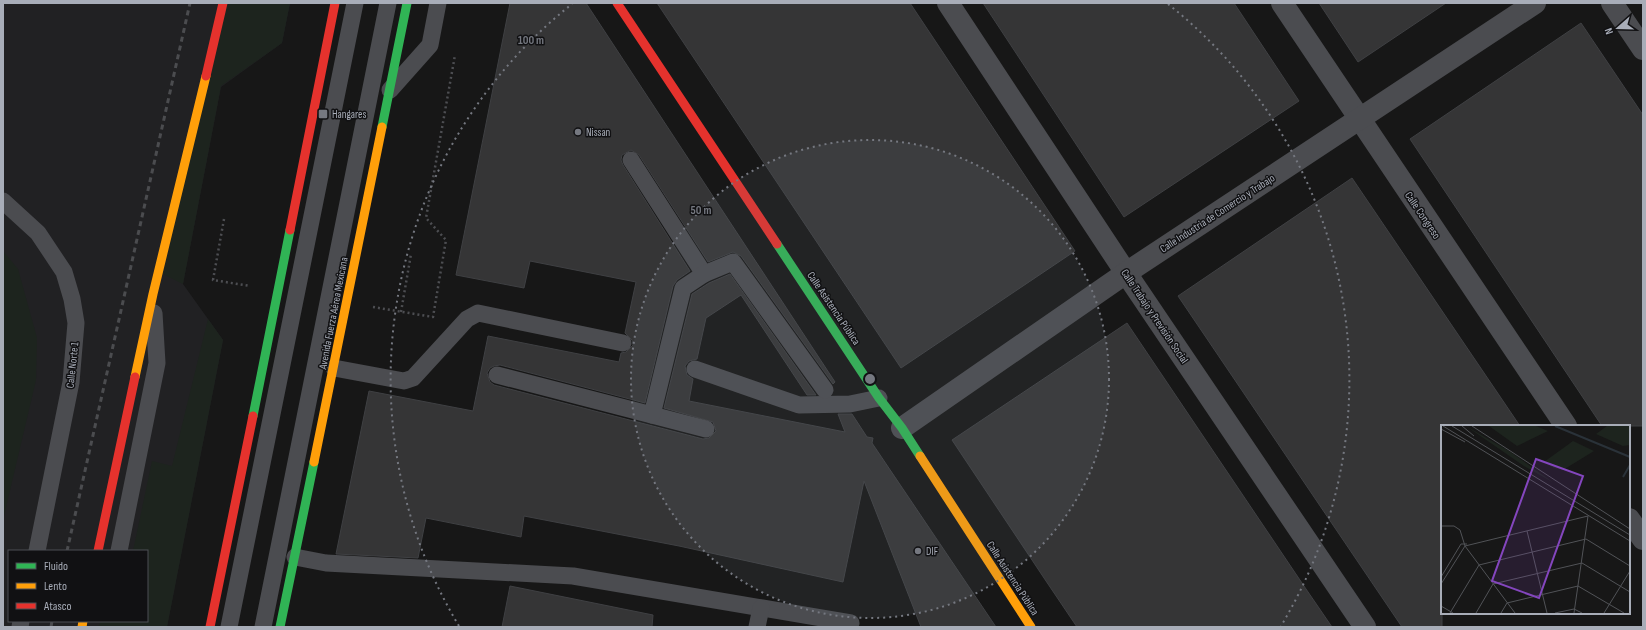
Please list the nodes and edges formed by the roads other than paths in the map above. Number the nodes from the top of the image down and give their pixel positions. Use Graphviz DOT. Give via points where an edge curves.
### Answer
graph roads {
  1 [pos="223,3"];
  2 [pos="335,3"];
  3 [pos="355,3"];
  4 [pos="388,3"];
  5 [pos="407,3"];
  6 [pos="438,3"];
  7 [pos="617,3"];
  8 [pos="948,3"];
  9 [pos="1282,3"];
  10 [pos="1535,3"];
  11 [pos="1612,3"];
  12 [pos="1643,49"];
  13 [pos="390,90"];
  14 [pos="1358,120"];
  15 [pos="631,160"];
  16 [pos="3,201"];
  17 [pos="1126,273"];
  18 [pos="704,274"];
  19 [pos="153,294"];
  20 [pos="623,343"];
  21 [pos="334,368"];
  22 [pos="695,369"];
  23 [pos="497,375"];
  24 [pos="879,398"];
  25 [pos="835,404"];
  26 [pos="652,415"];
  27 [pos="1565,425"];
  28 [pos="902,428"];
  29 [pos="706,429"];
  30 [pos="1630,520"];
  31 [pos="1643,539"];
  32 [pos="37,550"];
  33 [pos="98,550"];
  34 [pos="119,550"];
  35 [pos="295,557"];
  36 [pos="761,608"];
  37 [pos="852,623"];
  38 [pos="210,627"];
  39 [pos="229,627"];
  40 [pos="263,627"];
  41 [pos="280,627"];
  42 [pos="757,627"];
  43 [pos="1031,627"];
  44 [pos="1365,627"];
  1 -- 19 [label="street"];
  2 -- 38 [label="street"];
  3 -- 39 [label="lane"];
  4 -- 40 [label="lane"];
  5 -- 13 [label="street, Avenida Fuerza Aérea Mexicana"];
  6 -- 13 [label="lane" via="430,45"];
  7 -- 24 [label="street, Calle Asistencia Pública"];
  8 -- 17 [label="street, Calle Trabajo y Previsión Social"];
  9 -- 14 [label="street, Calle Congreso"];
  10 -- 14 [label="street, Calle Industria de Comercio y Trabajo"];
  11 -- 12 [label="street"];
  13 -- 21 [label="street, Avenida Fuerza Aérea Mexicana"];
  14 -- 17 [label="street, Calle Industria de Comercio y Trabajo"];
  14 -- 27 [label="street, Calle Congreso"];
  15 -- 18 [label="lane"];
  16 -- 32 [label="lane, Calle Norte 1" via="38,233 64,272 76,323 71,382"];
  17 -- 28 [label="street, Calle Industria de Comercio y Trabajo"];
  17 -- 44 [label="street, Calle Trabajo y Previsión Social"];
  18 -- 25 [label="lane, bridge" via="733,262"];
  18 -- 26 [label="lane, bridge" via="683,288"];
  19 -- 33 [label="street"];
  19 -- 34 [label="lane" via="157,363"];
  20 -- 21 [label="lane" via="478,313 467,320 413,378 404,381"];
  21 -- 35 [label="street, Avenida Fuerza Aérea Mexicana"];
  22 -- 25 [label="lane" via="798,405"];
  23 -- 26 [label="lane, bridge"];
  24 -- 25 [label="lane" via="850,404"];
  24 -- 28 [label="street, Calle Asistencia Pública"];
  26 -- 29 [label="lane"];
  28 -- 43 [label="street, Calle Asistencia Pública"];
  30 -- 31 [label="street"];
  35 -- 36 [label="lane" via="326,563 573,576"];
  35 -- 41 [label="street, Avenida Fuerza Aérea Mexicana"];
  36 -- 37 [label="lane"];
  36 -- 42 [label="lane"];
}
